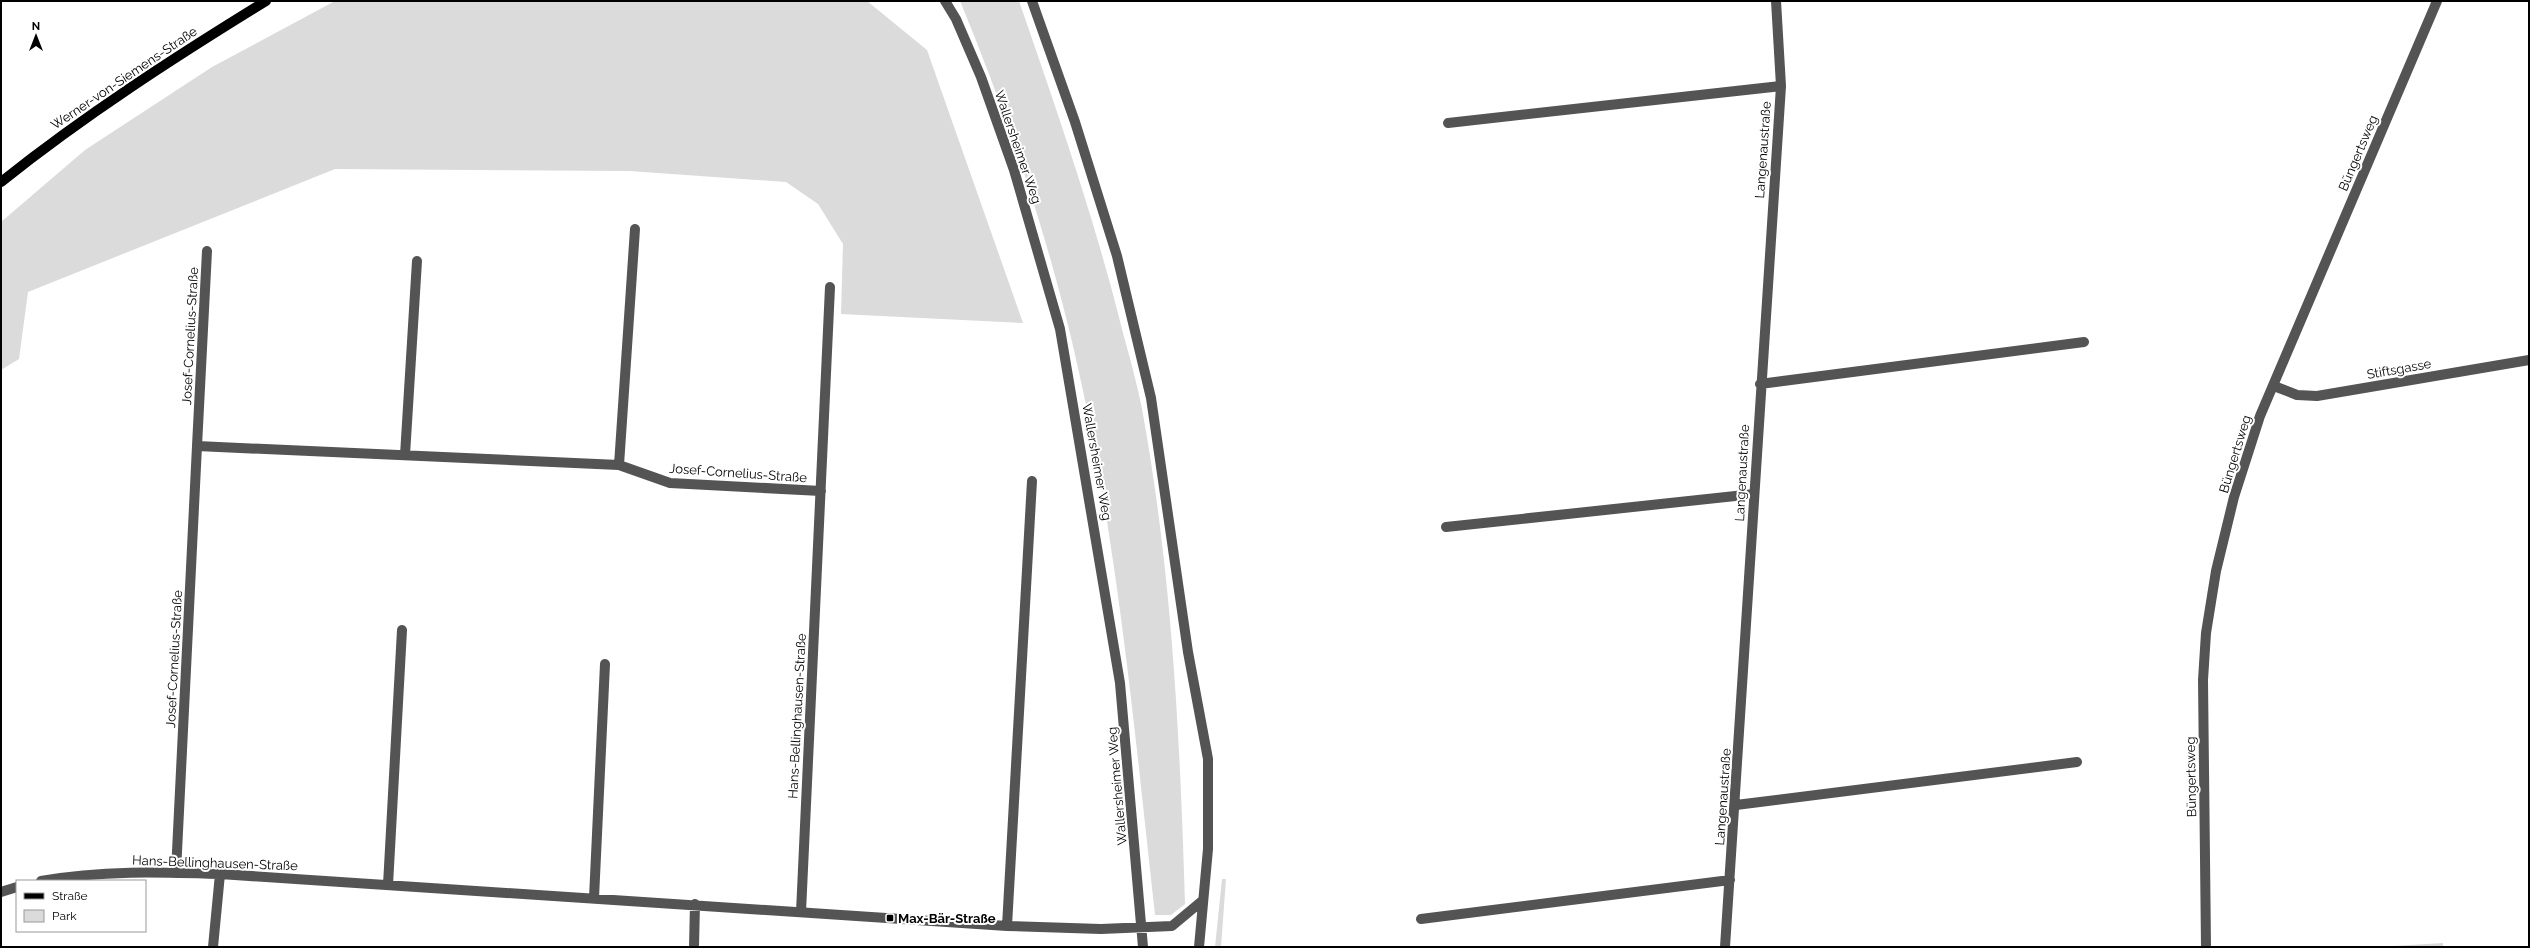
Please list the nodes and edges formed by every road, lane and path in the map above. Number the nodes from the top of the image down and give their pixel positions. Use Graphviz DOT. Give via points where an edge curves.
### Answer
graph roads {
  1 [pos="266,1"];
  2 [pos="945,1"];
  3 [pos="1032,1"];
  4 [pos="1776,1"];
  5 [pos="2437,1"];
  6 [pos="1781,86"];
  7 [pos="1448,123"];
  8 [pos="1,182"];
  9 [pos="635,229"];
  10 [pos="207,251"];
  11 [pos="417,261"];
  12 [pos="830,287"];
  13 [pos="2084,342"];
  14 [pos="2529,360"];
  15 [pos="1760,384"];
  16 [pos="2274,386"];
  17 [pos="197,446"];
  18 [pos="406,455"];
  19 [pos="619,465"];
  20 [pos="1032,481"];
  21 [pos="822,492"];
  22 [pos="1754,494"];
  23 [pos="1446,527"];
  24 [pos="402,630"];
  25 [pos="605,664"];
  26 [pos="2077,762"];
  27 [pos="1736,805"];
  28 [pos="176,872"];
  29 [pos="220,874"];
  30 [pos="47,880"];
  31 [pos="1730,880"];
  32 [pos="388,885"];
  33 [pos="16,887"];
  34 [pos="1,892"];
  35 [pos="594,898"];
  36 [pos="1202,902"];
  37 [pos="695,904"];
  38 [pos="801,912"];
  39 [pos="1421,919"];
  40 [pos="1007,926"];
  41 [pos="1142,927"];
  42 [pos="213,947"];
  43 [pos="694,947"];
  44 [pos="1143,947"];
  45 [pos="1199,947"];
  46 [pos="1725,947"];
  47 [pos="2206,947"];
  1 -- 8 [label="main road, Werner-von-Siemens-Straße" via="167,62 39,152"];
  2 -- 41 [label="street, Wallersheimer Weg" via="956,19 980,77 1014,170 1060,329 1120,683"];
  3 -- 36 [label="street" via="1075,122 1117,256 1151,398 1188,652 1208,759 1208,849"];
  4 -- 6 [label="street, Langenaustraße"];
  5 -- 16 [label="street, Büngertsweg"];
  6 -- 7 [label="street"];
  6 -- 15 [label="street, Langenaustraße"];
  9 -- 19 [label="street"];
  10 -- 17 [label="street, Josef-Cornelius-Straße"];
  11 -- 18 [label="street"];
  12 -- 21 [label="street, Josef-Cornelius-Straße"];
  13 -- 15 [label="street"];
  14 -- 16 [label="street, Stiftsgasse" via="2317,396 2297,395"];
  15 -- 22 [label="street, Langenaustraße"];
  16 -- 47 [label="street, Büngertsweg" via="2260,416 2234,497 2216,571 2206,633 2203,680"];
  17 -- 18 [label="street, Josef-Cornelius-Straße"];
  17 -- 28 [label="street, Josef-Cornelius-Straße"];
  18 -- 19 [label="street, Josef-Cornelius-Straße"];
  19 -- 21 [label="street, Josef-Cornelius-Straße" via="670,483"];
  20 -- 40 [label="street"];
  21 -- 38 [label="street, Hans-Bellinghausen-Straße"];
  22 -- 23 [label="street"];
  22 -- 27 [label="street, Langenaustraße"];
  24 -- 32 [label="street"];
  25 -- 35 [label="street"];
  26 -- 27 [label="street"];
  27 -- 31 [label="street, Langenaustraße"];
  28 -- 29 [label="street, Hans-Bellinghausen-Straße"];
  28 -- 30 [label="street, Hans-Bellinghausen-Straße" via="74,875"];
  29 -- 32 [label="street, Hans-Bellinghausen-Straße"];
  29 -- 42 [label="street"];
  31 -- 39 [label="street"];
  31 -- 46 [label="street, Langenaustraße"];
  32 -- 35 [label="street, Hans-Bellinghausen-Straße"];
  33 -- 34 [label="street"];
  35 -- 37 [label="street, Hans-Bellinghausen-Straße"];
  36 -- 41 [label="street, Hans-Bellinghausen-Straße" via="1172,926"];
  36 -- 45 [label="street"];
  37 -- 38 [label="street, Hans-Bellinghausen-Straße"];
  37 -- 43 [label="street"];
  38 -- 40 [label="street, Hans-Bellinghausen-Straße"];
  40 -- 41 [label="street, Hans-Bellinghausen-Straße" via="1101,929"];
  41 -- 44 [label="street, Wallersheimer Weg"];
}
